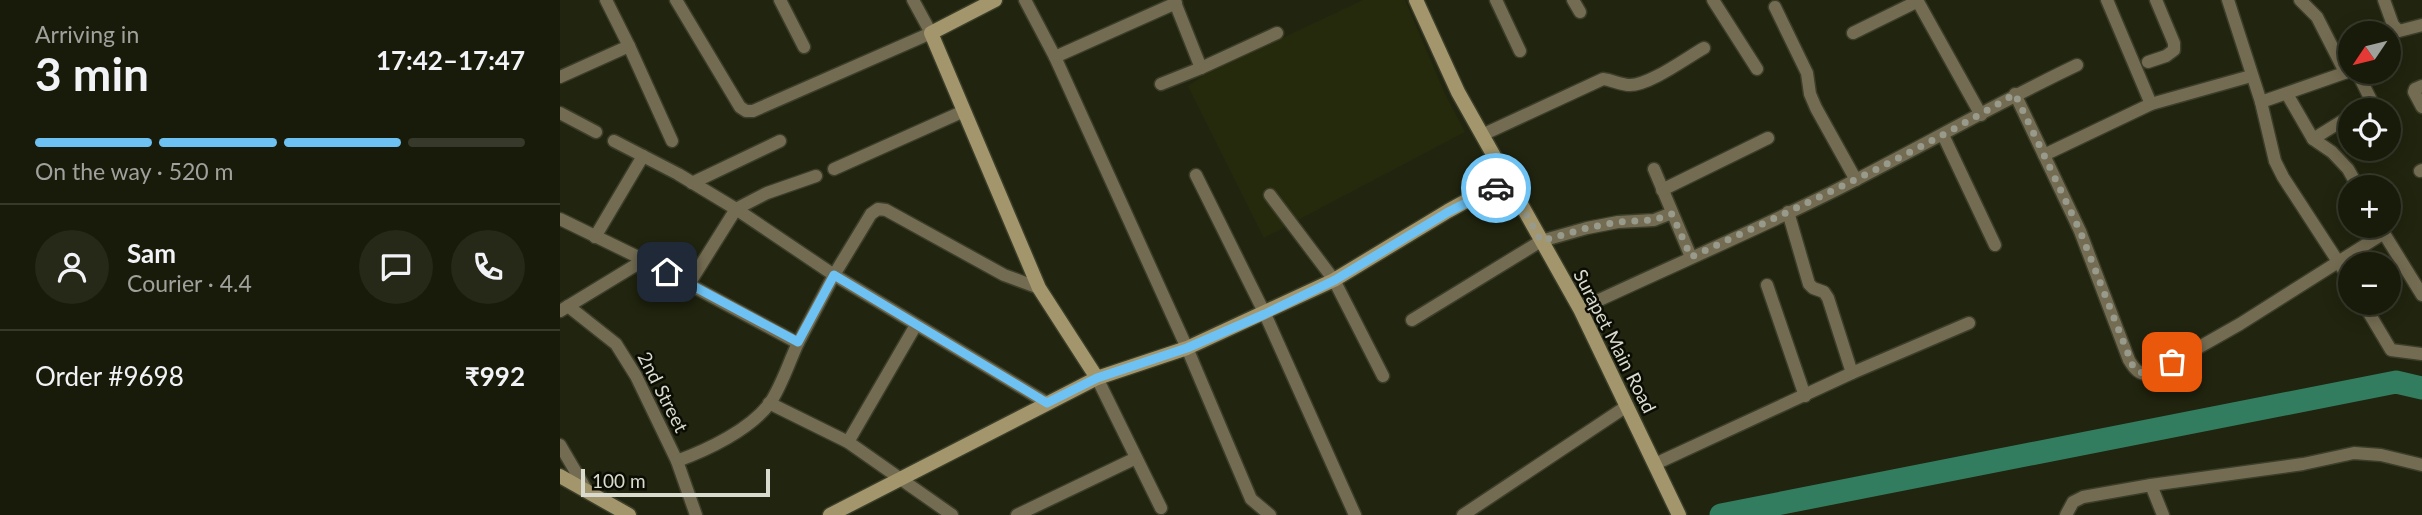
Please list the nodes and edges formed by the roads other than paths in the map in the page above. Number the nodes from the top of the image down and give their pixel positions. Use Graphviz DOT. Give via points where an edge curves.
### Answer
graph roads {
  1 [pos="606,0"];
  2 [pos="676,0"];
  3 [pos="780,0"];
  4 [pos="913,0"];
  5 [pos="995,0"];
  6 [pos="1024,0"];
  7 [pos="1416,0"];
  8 [pos="1496,0"];
  9 [pos="1573,0"];
  10 [pos="1713,0"];
  11 [pos="2107,0"];
  12 [pos="2156,0"];
  13 [pos="2228,0"];
  14 [pos="2300,0"];
  15 [pos="2384,0"];
  16 [pos="1918,1"];
  17 [pos="1175,2"];
  18 [pos="1775,7"];
  19 [pos="1580,12"];
  20 [pos="2422,25"];
  21 [pos="931,33"];
  22 [pos="1277,33"];
  23 [pos="1853,33"];
  24 [pos="629,46"];
  25 [pos="804,47"];
  26 [pos="1704,48"];
  27 [pos="1520,51"];
  28 [pos="2338,51"];
  29 [pos="1055,57"];
  30 [pos="2148,62"];
  31 [pos="2077,65"];
  32 [pos="1202,68"];
  33 [pos="1757,69"];
  34 [pos="2251,76"];
  35 [pos="2338,76"];
  36 [pos="560,77"];
  37 [pos="1161,84"];
  38 [pos="2422,86"];
  39 [pos="2015,94"];
  40 [pos="2287,94"];
  41 [pos="2261,102"];
  42 [pos="2151,104"];
  43 [pos="2422,107"];
  44 [pos="964,111"];
  45 [pos="560,113"];
  46 [pos="1980,115"];
  47 [pos="2338,123"];
  48 [pos="596,132"];
  49 [pos="1482,135"];
  50 [pos="1944,135"];
  51 [pos="1769,138"];
  52 [pos="2312,139"];
  53 [pos="614,141"];
  54 [pos="672,141"];
  55 [pos="780,141"];
  56 [pos="2044,155"];
  57 [pos="643,156"];
  58 [pos="834,169"];
  59 [pos="1654,169"];
  60 [pos="1196,175"];
  61 [pos="2351,175"];
  62 [pos="816,176"];
  63 [pos="1856,180"];
  64 [pos="692,183"];
  65 [pos="1509,183"];
  66 [pos="1662,190"];
  67 [pos="1270,195"];
  68 [pos="736,209"];
  69 [pos="1788,212"];
  70 [pos="1672,214"];
  71 [pos="560,219"];
  72 [pos="595,237"];
  73 [pos="2370,238"];
  74 [pos="2387,238"];
  75 [pos="1541,241"];
  76 [pos="1995,245"];
  77 [pos="2351,252"];
  78 [pos="1691,257"];
  79 [pos="644,260"];
  80 [pos="2338,260"];
  81 [pos="2338,262"];
  82 [pos="834,275"];
  83 [pos="1335,280"];
  84 [pos="689,284"];
  85 [pos="1767,285"];
  86 [pos="1039,288"];
  87 [pos="2422,295"];
  88 [pos="564,308"];
  89 [pos="1580,309"];
  90 [pos="1265,314"];
  91 [pos="2370,315"];
  92 [pos="1412,320"];
  93 [pos="1969,323"];
  94 [pos="916,324"];
  95 [pos="798,342"];
  96 [pos="1187,348"];
  97 [pos="2422,354"];
  98 [pos="1852,373"];
  99 [pos="1383,376"];
  100 [pos="1097,378"];
  101 [pos="1805,396"];
  102 [pos="769,403"];
  103 [pos="1047,403"];
  104 [pos="1627,407"];
  105 [pos="848,442"];
  106 [pos="560,444"];
  107 [pos="1136,458"];
  108 [pos="677,461"];
  109 [pos="1655,464"];
  110 [pos="2422,465"];
  111 [pos="560,476"];
  112 [pos="900,478"];
  113 [pos="2151,485"];
  114 [pos="587,492"];
  115 [pos="1161,508"];
  116 [pos="1679,514"];
  117 [pos="629,515"];
  118 [pos="696,515"];
  119 [pos="830,515"];
  120 [pos="952,515"];
  121 [pos="1017,515"];
  122 [pos="1270,515"];
  123 [pos="1355,515"];
  124 [pos="1463,515"];
  125 [pos="2066,515"];
  126 [pos="2164,515"];
  1 -- 24 [label="street"];
  2 -- 21 [label="street" via="746,111"];
  3 -- 25 [label="street"];
  4 -- 21 [label="street"];
  5 -- 21 [label="street"];
  6 -- 29 [label="street"];
  7 -- 49 [label="street, Surapet Main Road"];
  8 -- 27 [label="street"];
  9 -- 19 [label="street"];
  10 -- 33 [label="street"];
  11 -- 42 [label="street"];
  12 -- 30 [label="street" via="2174,50"];
  13 -- 34 [label="street"];
  14 -- 28 [label="street" via="2317,16"];
  15 -- 20 [label="street" via="2399,31"];
  16 -- 23 [label="street"];
  16 -- 46 [label="street"];
  17 -- 29 [label="street"];
  17 -- 32 [label="street"];
  18 -- 63 [label="street" via="1807,73 1816,108"];
  21 -- 44 [label="street"];
  22 -- 32 [label="street"];
  24 -- 36 [label="street"];
  24 -- 54 [label="street"];
  26 -- 49 [label="street" via="1639,84 1603,79"];
  29 -- 96 [label="street"];
  31 -- 39 [label="street"];
  32 -- 37 [label="street"];
  34 -- 41 [label="street"];
  34 -- 42 [label="street"];
  35 -- 40 [label="street"];
  38 -- 43 [label="street" via="2414,92"];
  39 -- 46 [label="street"];
  39 -- 56 [label="street"];
  40 -- 41 [label="street"];
  40 -- 52 [label="street"];
  41 -- 80 [label="street" via="2275,161"];
  42 -- 56 [label="street"];
  44 -- 58 [label="street"];
  44 -- 86 [label="street"];
  45 -- 48 [label="street"];
  46 -- 50 [label="street"];
  47 -- 52 [label="street"];
  49 -- 65 [label="street, Surapet Main Road"];
  50 -- 63 [label="street"];
  50 -- 76 [label="street"];
  51 -- 66 [label="street"];
  52 -- 61 [label="street" via="2332,152"];
  53 -- 57 [label="street"];
  55 -- 64 [label="street"];
  56 -- 81 [label="street" via="2080,231 2129,360 2141,374 2150,375 2240,324"];
  57 -- 64 [label="street"];
  57 -- 72 [label="street"];
  59 -- 66 [label="street"];
  60 -- 90 [label="street"];
  62 -- 68 [label="street"];
  63 -- 69 [label="street"];
  64 -- 68 [label="street"];
  65 -- 75 [label="street, Surapet Main Road"];
  65 -- 83 [label="street" via="1458,206"];
  66 -- 70 [label="street"];
  67 -- 83 [label="street"];
  68 -- 82 [label="street"];
  68 -- 84 [label="street"];
  69 -- 78 [label="street"];
  69 -- 98 [label="street" via="1809,284 1828,298"];
  70 -- 75 [label="street"];
  70 -- 78 [label="street"];
  71 -- 72 [label="street"];
  72 -- 79 [label="street"];
  73 -- 77 [label="street"];
  74 -- 87 [label="street"];
  75 -- 89 [label="street, Surapet Main Road"];
  75 -- 92 [label="street"];
  78 -- 89 [label="street"];
  79 -- 84 [label="street"];
  79 -- 88 [label="street"];
  82 -- 86 [label="street" via="878,209 1004,275"];
  82 -- 94 [label="street"];
  82 -- 95 [label="street"];
  83 -- 90 [label="street"];
  83 -- 99 [label="street"];
  84 -- 95 [label="street"];
  85 -- 101 [label="street"];
  86 -- 100 [label="street"];
  88 -- 108 [label="street, 2nd Street" via="616,344"];
  89 -- 104 [label="street, Surapet Main Road"];
  90 -- 96 [label="street"];
  90 -- 123 [label="street"];
  91 -- 97 [label="street" via="2391,350"];
  93 -- 98 [label="street"];
  94 -- 103 [label="street"];
  94 -- 105 [label="street"];
  95 -- 102 [label="street"];
  96 -- 100 [label="street"];
  96 -- 122 [label="street" via="1251,499"];
  98 -- 101 [label="street"];
  100 -- 103 [label="street"];
  100 -- 107 [label="street"];
  101 -- 109 [label="street"];
  102 -- 105 [label="street"];
  102 -- 108 [label="street" via="715,446"];
  103 -- 112 [label="street"];
  104 -- 109 [label="street, Surapet Main Road"];
  104 -- 124 [label="street"];
  105 -- 112 [label="street"];
  106 -- 114 [label="street"];
  107 -- 115 [label="street"];
  107 -- 121 [label="street"];
  108 -- 118 [label="street, 2nd Street"];
  109 -- 116 [label="street, Surapet Main Road"];
  110 -- 113 [label="street" via="2354,453"];
  111 -- 114 [label="street"];
  112 -- 119 [label="street"];
  112 -- 120 [label="street"];
  113 -- 125 [label="street" via="2077,499"];
  113 -- 126 [label="street"];
  114 -- 117 [label="street"];
}
